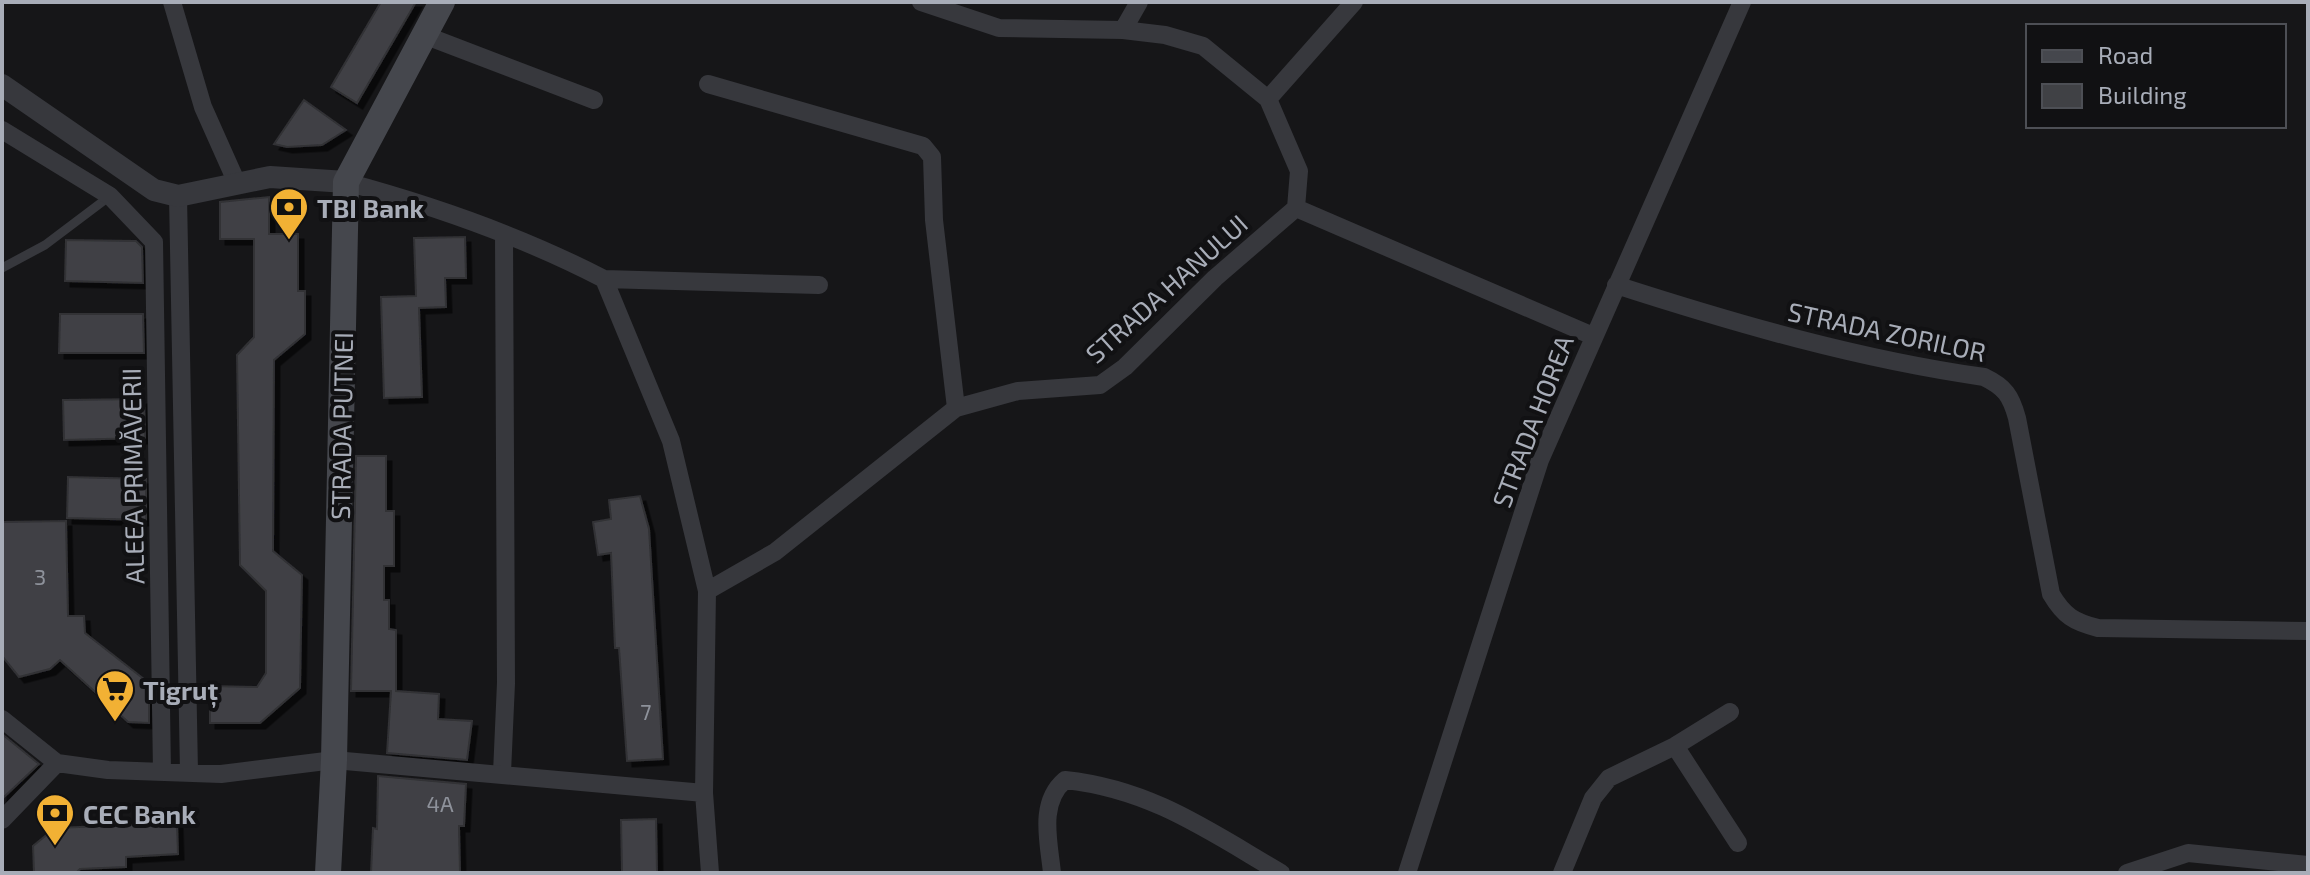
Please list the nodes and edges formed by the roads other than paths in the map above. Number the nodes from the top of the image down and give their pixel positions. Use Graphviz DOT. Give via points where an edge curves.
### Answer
graph roads {
  1 [pos="172,2"];
  2 [pos="442,2"];
  3 [pos="921,2"];
  4 [pos="1139,2"];
  5 [pos="1354,2"];
  6 [pos="1742,2"];
  7 [pos="1123,30"];
  8 [pos="424,35"];
  9 [pos="708,84"];
  10 [pos="2,85"];
  11 [pos="1268,99"];
  12 [pos="594,100"];
  13 [pos="6,138"];
  14 [pos="132,177"];
  15 [pos="236,181"];
  16 [pos="346,182"];
  17 [pos="110,196"];
  18 [pos="178,196"];
  19 [pos="1296,208"];
  20 [pos="504,235"];
  21 [pos="2,268"];
  22 [pos="604,279"];
  23 [pos="819,285"];
  24 [pos="1616,285"];
  25 [pos="1593,336"];
  26 [pos="956,408"];
  27 [pos="707,591"];
  28 [pos="2308,631"];
  29 [pos="1730,712"];
  30 [pos="2,719"];
  31 [pos="1675,746"];
  32 [pos="334,760"];
  33 [pos="57,763"];
  34 [pos="162,772"];
  35 [pos="189,772"];
  36 [pos="502,773"];
  37 [pos="704,793"];
  38 [pos="2,820"];
  39 [pos="1738,843"];
  40 [pos="1252,865"];
  41 [pos="2308,865"];
  42 [pos="328,873"];
  43 [pos="710,873"];
  44 [pos="1052,873"];
  45 [pos="1281,873"];
  46 [pos="1407,873"];
  47 [pos="1562,873"];
  48 [pos="2127,873"];
  1 -- 15 [label="street" via="203,107"];
  2 -- 8 [label="main road, STRADA PUTNEI"];
  3 -- 7 [label="street" via="999,28"];
  4 -- 7 [label="street"];
  5 -- 11 [label="street"];
  6 -- 24 [label="street, STRADA HOREA"];
  7 -- 11 [label="street" via="1203,46"];
  8 -- 12 [label="street"];
  8 -- 16 [label="main road, STRADA PUTNEI"];
  9 -- 26 [label="street" via="923,146 932,157 934,220"];
  10 -- 14 [label="street"];
  11 -- 19 [label="street" via="1299,171"];
  13 -- 17 [label="street, ALEEA PRIMĂVERII"];
  14 -- 17 [label="street"];
  14 -- 18 [label="street"];
  15 -- 16 [label="street" via="270,177"];
  15 -- 18 [label="street"];
  16 -- 20 [label="street" via="424,203"];
  16 -- 32 [label="main road, STRADA PUTNEI"];
  17 -- 21 [label="lane" via="45,245"];
  17 -- 34 [label="street, ALEEA PRIMĂVERII" via="154,242"];
  18 -- 35 [label="street, ALEEA PRIMĂVERII"];
  19 -- 25 [label="street"];
  19 -- 26 [label="street, STRADA HANULUI" via="1100,385 1018,391"];
  20 -- 22 [label="street"];
  20 -- 36 [label="street"];
  22 -- 23 [label="street"];
  22 -- 27 [label="street" via="671,441"];
  24 -- 25 [label="street, STRADA HOREA"];
  24 -- 28 [label="street, STRADA ZORILOR" via="1838,350 1984,377 2003,386 2017,418 2051,594 2063,614 2077,623 2098,628"];
  25 -- 46 [label="street, STRADA HOREA" via="1540,460"];
  26 -- 27 [label="street, STRADA HANULUI" via="775,552"];
  27 -- 37 [label="street"];
  29 -- 31 [label="street"];
  30 -- 33 [label="street"];
  31 -- 39 [label="street"];
  31 -- 47 [label="street" via="1609,778 1593,798"];
  32 -- 35 [label="street" via="221,774"];
  32 -- 36 [label="street"];
  32 -- 42 [label="main road, STRADA PUTNEI"];
  33 -- 34 [label="street"];
  33 -- 38 [label="street"];
  34 -- 35 [label="street"];
  36 -- 37 [label="street"];
  37 -- 43 [label="street"];
  40 -- 44 [label="street" via="1187,815 1095,784 1065,780 1050,797 1047,814"];
  40 -- 45 [label="street"];
  41 -- 48 [label="street" via="2188,853"];
}
